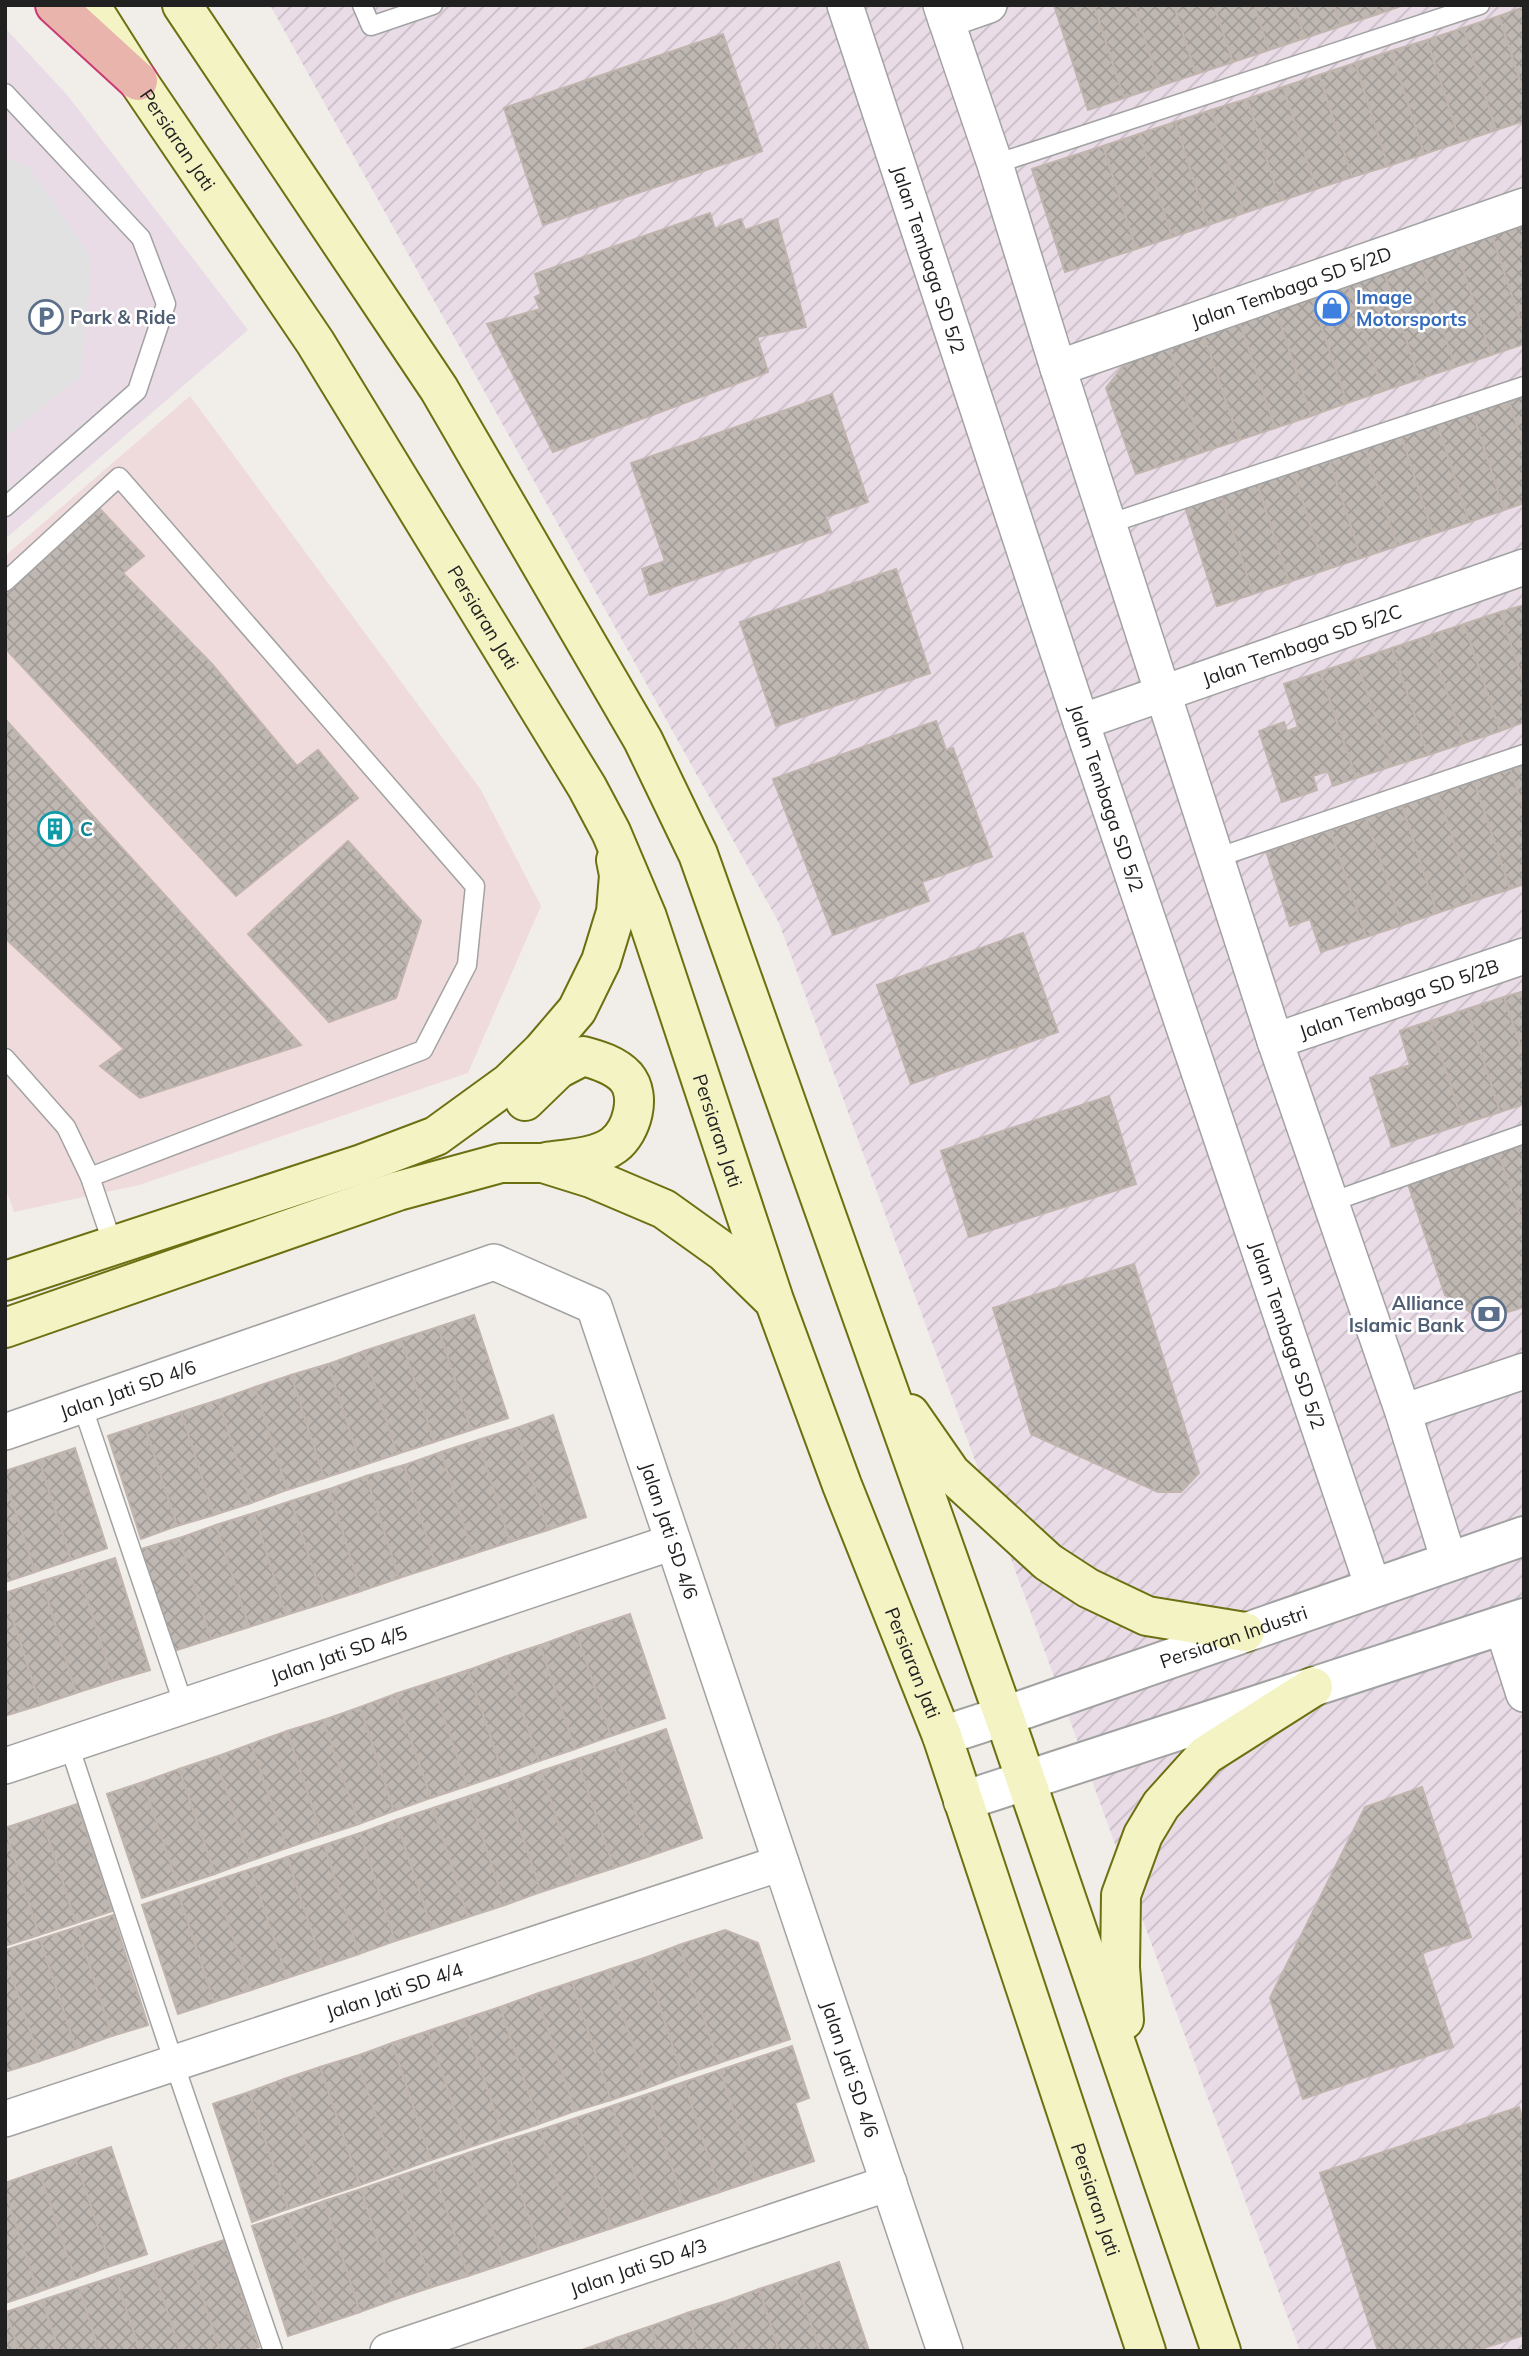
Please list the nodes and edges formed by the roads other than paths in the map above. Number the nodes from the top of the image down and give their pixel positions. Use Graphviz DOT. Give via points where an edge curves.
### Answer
graph roads {
  1 [pos="55,5"];
  2 [pos="90,5"];
  3 [pos="182,5"];
  4 [pos="362,5"];
  5 [pos="433,5"];
  6 [pos="845,5"];
  7 [pos="989,5"];
  8 [pos="1480,5"];
  9 [pos="944,13"];
  10 [pos="138,81"];
  11 [pos="5,93"];
  12 [pos="995,164"];
  13 [pos="1524,206"];
  14 [pos="1058,368"];
  15 [pos="1524,386"];
  16 [pos="5,508"];
  17 [pos="1108,524"];
  18 [pos="1524,567"];
  19 [pos="5,582"];
  20 [pos="1163,692"];
  21 [pos="1081,722"];
  22 [pos="1524,754"];
  23 [pos="611,832"];
  24 [pos="1216,858"];
  25 [pos="1524,956"];
  26 [pos="1275,1041"];
  27 [pos="5,1058"];
  28 [pos="1524,1134"];
  29 [pos="436,1136"];
  30 [pos="543,1163"];
  31 [pos="90,1177"];
  32 [pos="1331,1202"];
  33 [pos="113,1245"];
  34 [pos="5,1281"];
  35 [pos="774,1300"];
  36 [pos="5,1328"];
  37 [pos="879,1369"];
  38 [pos="1524,1371"];
  39 [pos="82,1405"];
  40 [pos="1403,1412"];
  41 [pos="5,1432"];
  42 [pos="1524,1536"];
  43 [pos="673,1542"];
  44 [pos="1450,1561"];
  45 [pos="1373,1587"];
  46 [pos="1513,1621"];
  47 [pos="1245,1632"];
  48 [pos="1313,1688"];
  49 [pos="1524,1695"];
  50 [pos="184,1706"];
  51 [pos="1004,1716"];
  52 [pos="942,1736"];
  53 [pos="69,1745"];
  54 [pos="5,1766"];
  55 [pos="1026,1782"];
  56 [pos="963,1801"];
  57 [pos="781,1863"];
  58 [pos="174,2063"];
  59 [pos="1130,2080"];
  60 [pos="5,2119"];
  61 [pos="889,2183"];
  62 [pos="273,2351"];
  63 [pos="387,2351"];
  64 [pos="945,2351"];
  65 [pos="1146,2351"];
  66 [pos="1221,2351"];
  1 -- 10 [label="highway"];
  2 -- 10 [label="main road, Persiaran Jati"];
  3 -- 37 [label="main road" via="439,389 671,794 698,854"];
  4 -- 5 [label="lane" via="371,26"];
  6 -- 21 [label="street, Jalan Tembaga SD 5/2"];
  7 -- 9 [label="street"];
  8 -- 12 [label="lane"];
  9 -- 12 [label="street"];
  10 -- 23 [label="main road, Persiaran Jati" via="315,342"];
  11 -- 16 [label="lane" via="141,238 166,304 137,391"];
  12 -- 14 [label="street"];
  13 -- 14 [label="street, Jalan Tembaga SD 5/2D"];
  14 -- 17 [label="street"];
  15 -- 17 [label="lane"];
  17 -- 20 [label="street"];
  18 -- 20 [label="street, Jalan Tembaga SD 5/2C"];
  19 -- 31 [label="lane" via="119,477 475,886 467,965 423,1049"];
  20 -- 21 [label="street, Jalan Tembaga SD 5/2C"];
  20 -- 24 [label="street"];
  21 -- 45 [label="street, Jalan Tembaga SD 5/2"];
  22 -- 24 [label="lane"];
  23 -- 29 [label="main road" via="618,875 617,912 601,961 577,1010 509,1083"];
  23 -- 35 [label="main road, Persiaran Jati" via="647,917"];
  24 -- 26 [label="street"];
  25 -- 26 [label="street, Jalan Tembaga SD 5/2B"];
  26 -- 32 [label="street"];
  27 -- 31 [label="lane" via="66,1127"];
  28 -- 32 [label="lane"];
  29 -- 30 [label="main road" via="498,1118 530,1098 558,1069 583,1056 605,1062 627,1078 635,1104 629,1126 614,1145 597,1153"];
  29 -- 33 [label="main road"];
  30 -- 35 [label="main road" via="664,1209 724,1252"];
  30 -- 36 [label="main road" via="500,1163 398,1191"];
  31 -- 33 [label="lane"];
  32 -- 40 [label="street"];
  33 -- 34 [label="main road"];
  35 -- 52 [label="main road, Persiaran Jati"];
  37 -- 47 [label="main road" via="951,1473 1048,1562 1088,1588 1147,1616"];
  37 -- 51 [label="main road"];
  38 -- 40 [label="street"];
  39 -- 41 [label="street, Jalan Jati SD 4/6"];
  39 -- 43 [label="street, Jalan Jati SD 4/6" via="494,1262 594,1306"];
  39 -- 50 [label="lane"];
  40 -- 44 [label="street"];
  42 -- 44 [label="street, Persiaran Industri"];
  43 -- 50 [label="street, Jalan Jati SD 4/5"];
  43 -- 57 [label="street, Jalan Jati SD 4/6"];
  44 -- 45 [label="street, Persiaran Industri"];
  45 -- 47 [label="street, Persiaran Industri"];
  46 -- 48 [label="street"];
  46 -- 49 [label="street"];
  47 -- 51 [label="street, Persiaran Industri"];
  48 -- 55 [label="street"];
  48 -- 59 [label="main road" via="1206,1755 1161,1805 1143,1835 1121,1895 1120,1967"];
  50 -- 53 [label="street, Jalan Jati SD 4/5"];
  51 -- 52 [label="street, Persiaran Industri"];
  51 -- 55 [label="main road"];
  52 -- 56 [label="main road, Persiaran Jati"];
  53 -- 54 [label="street, Jalan Jati SD 4/5"];
  53 -- 58 [label="lane"];
  55 -- 56 [label="street"];
  55 -- 59 [label="main road"];
  56 -- 65 [label="main road, Persiaran Jati"];
  57 -- 58 [label="street, Jalan Jati SD 4/4"];
  57 -- 61 [label="street, Jalan Jati SD 4/6"];
  58 -- 60 [label="street, Jalan Jati SD 4/4"];
  58 -- 62 [label="lane"];
  59 -- 66 [label="main road"];
  61 -- 63 [label="street, Jalan Jati SD 4/3"];
  61 -- 64 [label="street, Jalan Jati SD 4/6"];
}
